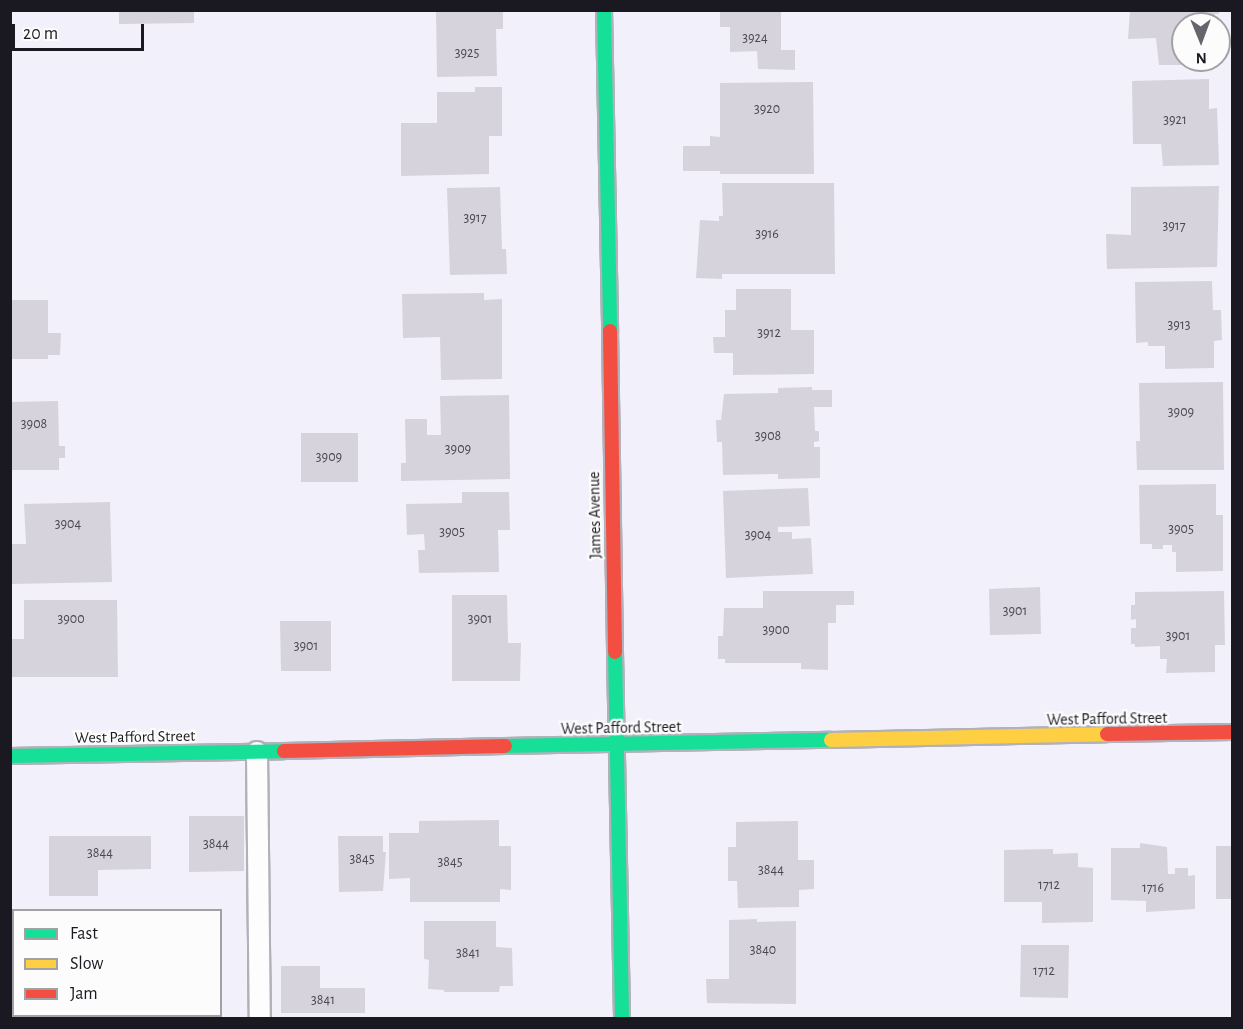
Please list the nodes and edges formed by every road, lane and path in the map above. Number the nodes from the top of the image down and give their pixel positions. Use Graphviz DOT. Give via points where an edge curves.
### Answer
graph roads {
  1 [pos="604,10"];
  2 [pos="1233,732"];
  3 [pos="615,745"];
  4 [pos="257,752"];
  5 [pos="10,756"];
  6 [pos="260,1018"];
  7 [pos="621,1018"];
  1 -- 3 [label="street, James Avenue"];
  2 -- 3 [label="street, West Pafford Street"];
  3 -- 4 [label="street, West Pafford Street"];
  3 -- 7 [label="street, James Avenue"];
  4 -- 5 [label="street, West Pafford Street"];
  4 -- 6 [label="lane"];
}
